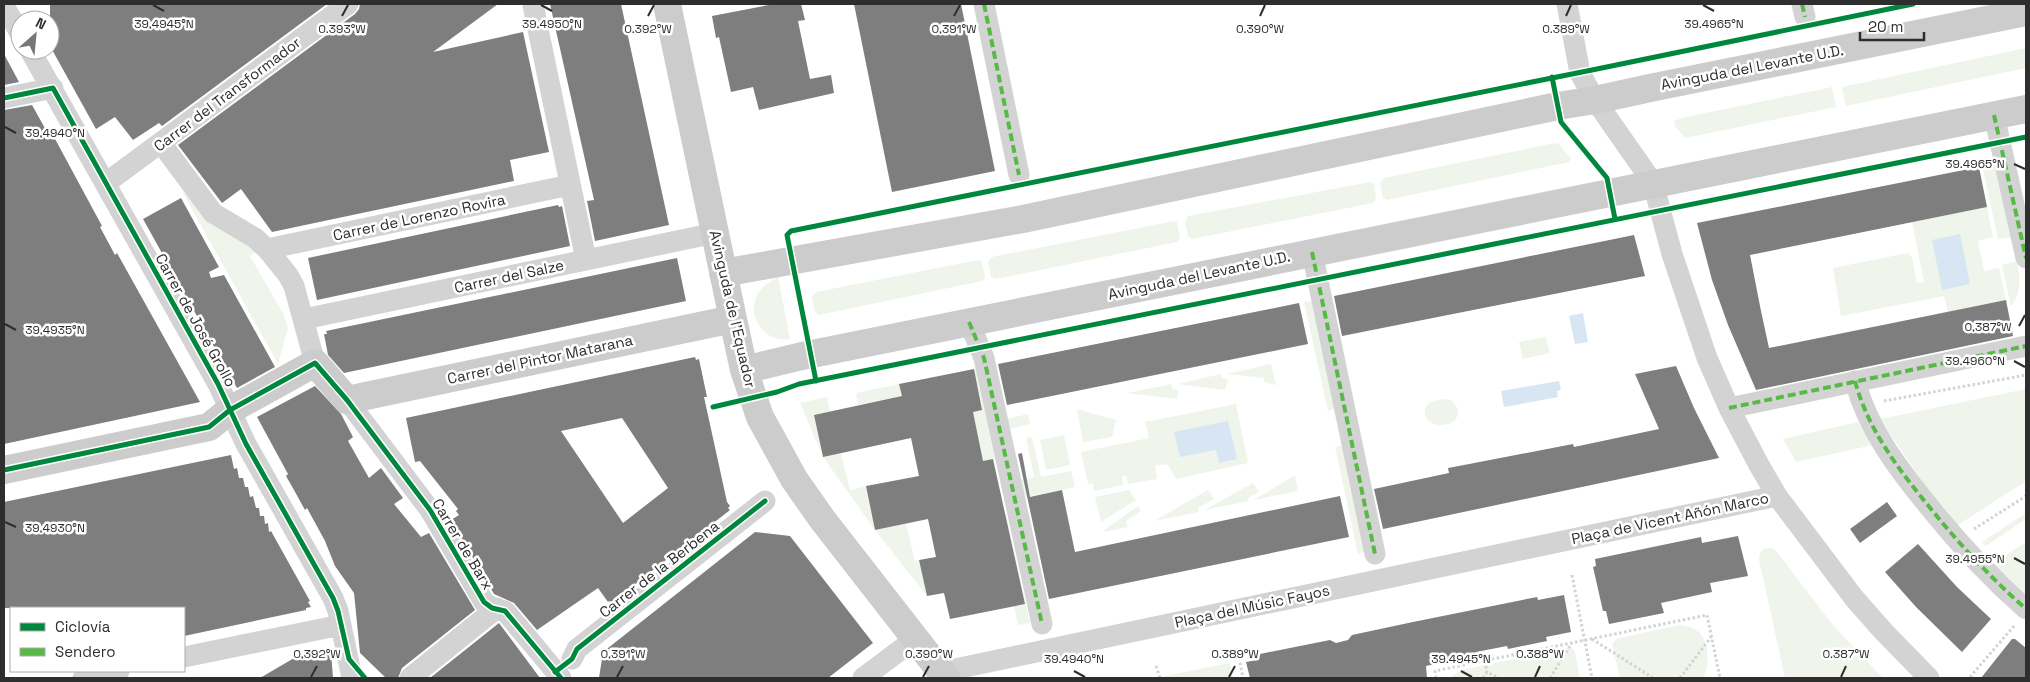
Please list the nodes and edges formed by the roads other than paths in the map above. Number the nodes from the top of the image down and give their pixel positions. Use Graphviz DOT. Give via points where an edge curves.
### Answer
graph roads {
  1 [pos="348,4"];
  2 [pos="667,4"];
  3 [pos="984,4"];
  4 [pos="1567,4"];
  5 [pos="533,5"];
  6 [pos="2026,12"];
  7 [pos="36,60"];
  8 [pos="53,88"];
  9 [pos="4,98"];
  10 [pos="1595,100"];
  11 [pos="2026,108"];
  12 [pos="1994,115"];
  13 [pos="161,143"];
  14 [pos="1019,175"];
  15 [pos="106,183"];
  16 [pos="1653,183"];
  17 [pos="570,185"];
  18 [pos="715,233"];
  19 [pos="268,249"];
  20 [pos="1312,252"];
  21 [pos="2026,258"];
  22 [pos="586,260"];
  23 [pos="723,273"];
  24 [pos="304,319"];
  25 [pos="733,319"];
  26 [pos="969,322"];
  27 [pos="2026,346"];
  28 [pos="315,363"];
  29 [pos="744,370"];
  30 [pos="1855,381"];
  31 [pos="347,400"];
  32 [pos="1729,408"];
  33 [pos="230,410"];
  34 [pos="4,470"];
  35 [pos="1777,496"];
  36 [pos="765,501"];
  37 [pos="1563,540"];
  38 [pos="1375,554"];
  39 [pos="497,608"];
  40 [pos="2023,614"];
  41 [pos="1042,624"];
  42 [pos="341,625"];
  43 [pos="915,639"];
  44 [pos="185,657"];
  45 [pos="572,658"];
  46 [pos="351,669"];
  47 [pos="114,672"];
  48 [pos="943,675"];
  49 [pos="83,678"];
  50 [pos="365,678"];
  51 [pos="410,678"];
  52 [pos="561,678"];
  53 [pos="863,678"];
  54 [pos="1930,678"];
  1 -- 13 [label="street, Carrer del Transformador"];
  2 -- 18 [label="street, Avinguda de l'Equador"];
  3 -- 14 [label="street"];
  4 -- 10 [label="street" via="1580,72"];
  5 -- 17 [label="street"];
  6 -- 10 [label="street, Avinguda del Levante U.D."];
  7 -- 8 [label="street, Carrer de José Grollo"];
  8 -- 9 [label="street"];
  8 -- 15 [label="street, Carrer de José Grollo"];
  10 -- 16 [label="street"];
  10 -- 23 [label="street, Avinguda del Levante U.D." via="1024,220"];
  11 -- 12 [label="street, Avinguda del Levante U.D."];
  12 -- 16 [label="street, Avinguda del Levante U.D."];
  12 -- 21 [label="street"];
  13 -- 15 [label="street, Carrer del Transformador"];
  13 -- 19 [label="street, Carrer de Barx" via="213,213"];
  15 -- 33 [label="street, Carrer de José Grollo"];
  16 -- 20 [label="street, Avinguda del Levante U.D."];
  16 -- 32 [label="street" via="1691,316"];
  17 -- 19 [label="street, Carrer de Lorenzo Rovira"];
  17 -- 22 [label="street"];
  18 -- 22 [label="street, Carrer del Salze"];
  18 -- 23 [label="street, Avinguda de l'Equador"];
  19 -- 24 [label="street, Carrer de Barx" via="288,275"];
  20 -- 26 [label="street, Avinguda del Levante U.D."];
  20 -- 38 [label="street"];
  22 -- 24 [label="street, Carrer del Salze"];
  23 -- 25 [label="street, Avinguda de l'Equador"];
  24 -- 28 [label="street, Carrer de Barx"];
  25 -- 29 [label="street, Avinguda de l'Equador"];
  25 -- 31 [label="street, Carrer del Pintor Matarana"];
  26 -- 29 [label="street, Avinguda del Levante U.D."];
  26 -- 41 [label="street" via="984,358"];
  27 -- 30 [label="street"];
  28 -- 31 [label="street, Carrer de Barx"];
  28 -- 33 [label="street"];
  29 -- 43 [label="street, Avinguda de l'Equador" via="760,417 794,479"];
  30 -- 32 [label="street"];
  30 -- 40 [label="street" via="1870,423 1883,445 1957,540"];
  31 -- 39 [label="street, Carrer de Barx" via="430,510 484,602"];
  32 -- 35 [label="street"];
  33 -- 34 [label="street" via="209,427"];
  33 -- 42 [label="street, Carrer de José Grollo" via="333,598"];
  35 -- 37 [label="street, Plaça de Vicent Añón Marco"];
  35 -- 54 [label="street" via="1854,598"];
  36 -- 45 [label="street, Carrer de la Berbena" via="577,649"];
  37 -- 48 [label="street, Plaça del Músic Fayos"];
  39 -- 51 [label="street"];
  39 -- 52 [label="street, Carrer de Barx" via="505,611"];
  42 -- 44 [label="street"];
  42 -- 46 [label="street, Carrer de José Grollo"];
  43 -- 48 [label="street, Avinguda de l'Equador"];
  43 -- 53 [label="street"];
  46 -- 50 [label="street"];
  47 -- 49 [label="street"];
}
